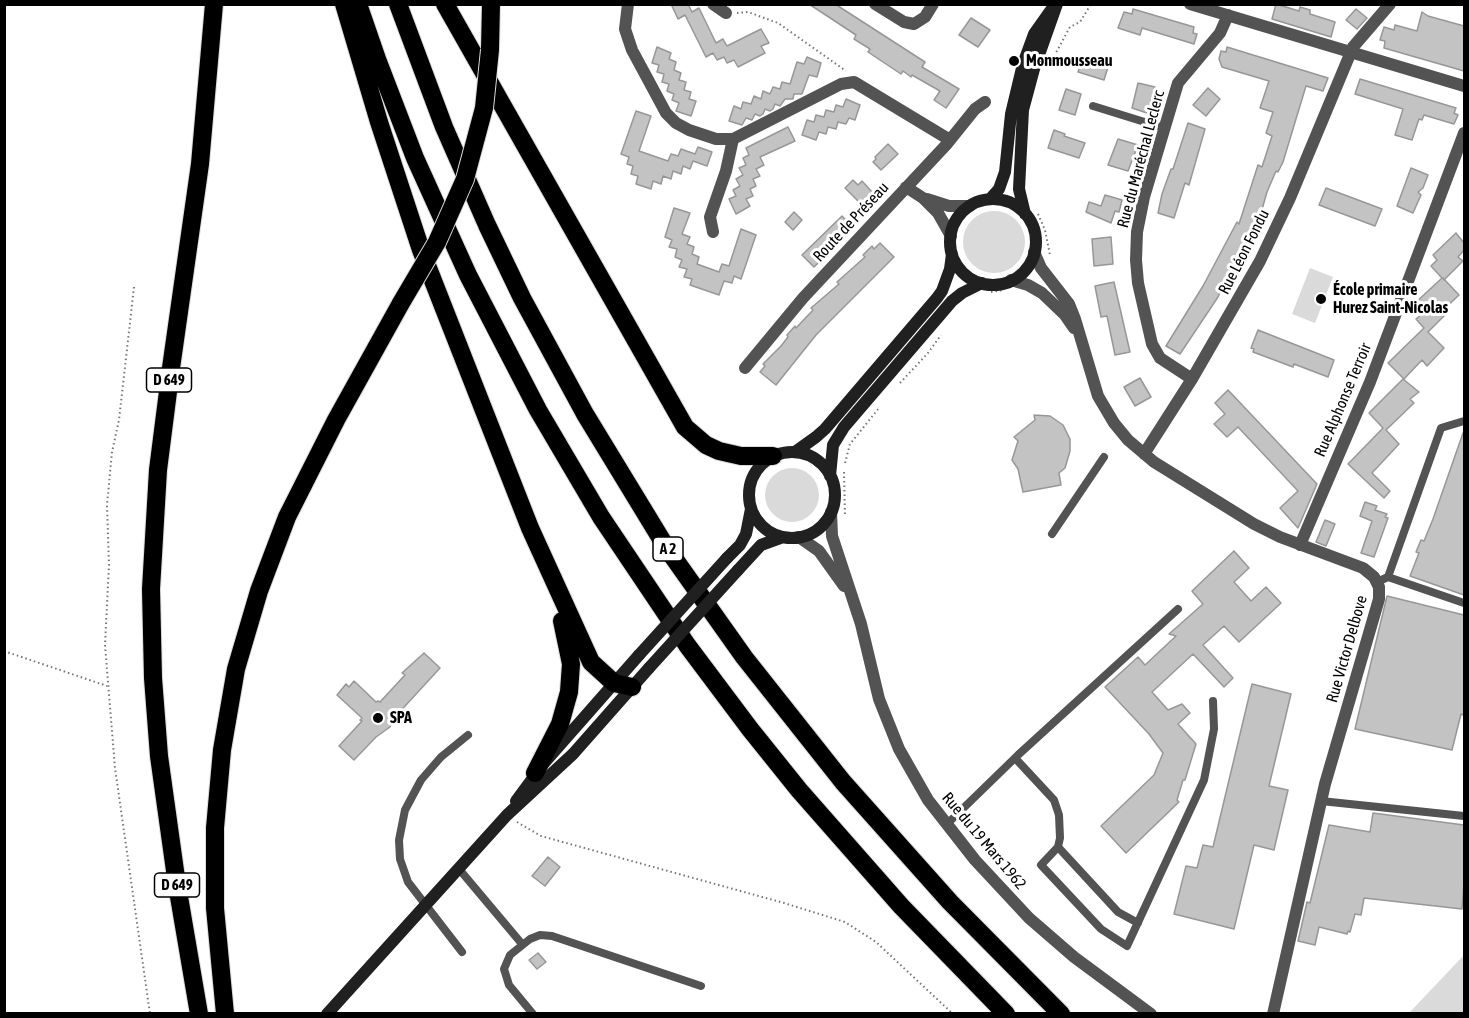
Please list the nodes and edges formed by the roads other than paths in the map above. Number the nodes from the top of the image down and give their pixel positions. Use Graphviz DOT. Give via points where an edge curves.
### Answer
graph roads {
  1 [pos="214,4"];
  2 [pos="344,4"];
  3 [pos="358,4"];
  4 [pos="398,4"];
  5 [pos="445,4"];
  6 [pos="490,4"];
  7 [pos="628,4"];
  8 [pos="713,4"];
  9 [pos="875,4"];
  10 [pos="1056,4"];
  11 [pos="1190,4"];
  12 [pos="1390,4"];
  13 [pos="931,8"];
  14 [pos="726,13"];
  15 [pos="1228,15"];
  16 [pos="1350,53"];
  17 [pos="1464,86"];
  18 [pos="985,102"];
  19 [pos="1093,106"];
  20 [pos="1164,128"];
  21 [pos="1464,133"];
  22 [pos="733,139"];
  23 [pos="950,140"];
  24 [pos="906,187"];
  25 [pos="923,198"];
  26 [pos="990,199"];
  27 [pos="970,206"];
  28 [pos="1031,213"];
  29 [pos="713,232"];
  30 [pos="951,236"];
  31 [pos="1034,252"];
  32 [pos="952,254"];
  33 [pos="1011,285"];
  34 [pos="986,288"];
  35 [pos="1080,336"];
  36 [pos="745,368"];
  37 [pos="1192,379"];
  38 [pos="1464,422"];
  39 [pos="795,452"];
  40 [pos="1144,454"];
  41 [pos="773,456"];
  42 [pos="1104,457"];
  43 [pos="830,476"];
  44 [pos="751,509"];
  45 [pos="831,512"];
  46 [pos="530,528"];
  47 [pos="1052,534"];
  48 [pos="783,537"];
  49 [pos="799,537"];
  50 [pos="1300,545"];
  51 [pos="1382,579"];
  52 [pos="854,603"];
  53 [pos="1464,603"];
  54 [pos="1178,609"];
  55 [pos="623,685"];
  56 [pos="1213,700"];
  57 [pos="468,735"];
  58 [pos="1015,758"];
  59 [pos="535,773"];
  60 [pos="1321,801"];
  61 [pos="507,815"];
  62 [pos="1464,816"];
  63 [pos="946,825"];
  64 [pos="1058,848"];
  65 [pos="459,869"];
  66 [pos="426,906"];
  67 [pos="1138,923"];
  68 [pos="522,944"];
  69 [pos="462,952"];
  70 [pos="701,986"];
  71 [pos="224,1010"];
  72 [pos="199,1014"];
  73 [pos="327,1014"];
  74 [pos="533,1014"];
  75 [pos="1006,1014"];
  76 [pos="1061,1014"];
  77 [pos="1151,1014"];
  78 [pos="1273,1014"];
  1 -- 72 [label="highway, D 649" via="201,153 157,488 151,628 159,756"];
  2 -- 46 [label="highway" via="419,243"];
  3 -- 75 [label="highway, A 2" via="415,158 468,275 534,403 601,517 687,645 799,790 896,900"];
  4 -- 76 [label="highway, A 2" via="444,127 526,305 593,430 666,547 744,657 848,789 950,902"];
  5 -- 41 [label="highway" via="685,427 719,451"];
  6 -- 71 [label="highway, D 649, bridge" via="484,108 465,179 440,235 298,492 264,576 236,669 222,750 215,828 215,908"];
  7 -- 22 [label="street" via="628,42 666,113 689,130"];
  8 -- 14 [label="street"];
  9 -- 13 [label="street" via="908,24 918,22"];
  10 -- 26 [label="main road" via="1034,34 1027,53 1012,108 1005,172 999,189"];
  10 -- 28 [label="main road" via="1023,110 1018,189"];
  11 -- 15 [label="street"];
  12 -- 16 [label="street, Rue Léon Fondu"];
  15 -- 16 [label="street"];
  15 -- 20 [label="street, Rue du Maréchal Leclerc" via="1220,33 1180,79"];
  16 -- 17 [label="street"];
  16 -- 37 [label="street, Rue Léon Fondu" via="1260,261"];
  18 -- 23 [label="street, Route de Préseau"];
  19 -- 20 [label="lane"];
  20 -- 37 [label="street, Rue du Maréchal Leclerc" via="1138,223 1137,271 1154,349"];
  21 -- 50 [label="street, Rue Alphonse Terroir" via="1370,382"];
  22 -- 23 [label="street" via="841,84 854,82"];
  22 -- 29 [label="street" via="710,217"];
  23 -- 24 [label="street, Route de Préseau"];
  24 -- 25 [label="street"];
  24 -- 36 [label="street, Route de Préseau" via="803,298"];
  25 -- 27 [label="street" via="949,206"];
  25 -- 30 [label="street" via="941,217"];
  26 -- 27 [label="main road"];
  26 -- 28 [label="main road"];
  27 -- 30 [label="main road" via="958,217"];
  28 -- 31 [label="main road"];
  30 -- 32 [label="main road"];
  31 -- 33 [label="main road" via="1026,269"];
  31 -- 35 [label="street, Rue Victor Delbove" via="1041,268 1069,304"];
  32 -- 34 [label="main road" via="965,274"];
  32 -- 39 [label="main road" via="937,298 825,429"];
  33 -- 34 [label="main road"];
  33 -- 35 [label="street, Rue Victor Delbove" via="1028,285 1042,293"];
  34 -- 43 [label="main road" via="962,293 952,301 844,427 833,445"];
  35 -- 40 [label="street, Rue Victor Delbove" via="1104,407 1120,432"];
  37 -- 40 [label="street, Rue Léon Fondu"];
  38 -- 51 [label="lane" via="1441,428"];
  39 -- 41 [label="main road"];
  39 -- 43 [label="main road" via="816,459"];
  40 -- 50 [label="street, Rue Victor Delbove" via="1254,524"];
  41 -- 44 [label="main road" via="753,476 749,490"];
  42 -- 47 [label="lane"];
  43 -- 45 [label="main road" via="835,494"];
  44 -- 48 [label="main road" via="762,525"];
  44 -- 55 [label="main road, bridge" via="744,540 639,655"];
  45 -- 49 [label="main road" via="820,527"];
  45 -- 52 [label="street" via="832,536"];
  46 -- 55 [label="highway" via="588,657 601,673"];
  46 -- 59 [label="highway" via="562,621 571,664 564,713"];
  48 -- 49 [label="main road"];
  48 -- 55 [label="main road, bridge" via="761,545 649,668"];
  49 -- 52 [label="street" via="824,556"];
  50 -- 51 [label="street, Rue Victor Delbove"];
  51 -- 53 [label="lane"];
  51 -- 60 [label="street, Rue Victor Delbove"];
  52 -- 63 [label="street, Rue du 19 Mars 1962" via="891,730 914,777"];
  54 -- 58 [label="lane"];
  55 -- 59 [label="main road"];
  55 -- 61 [label="main road" via="565,762"];
  56 -- 67 [label="lane" via="1214,729 1204,780"];
  57 -- 66 [label="lane" via="427,771 402,820 400,858 408,882"];
  58 -- 63 [label="lane"];
  58 -- 64 [label="lane" via="1054,800 1059,815"];
  59 -- 61 [label="main road"];
  60 -- 62 [label="lane"];
  60 -- 78 [label="street, Rue Victor Delbove"];
  61 -- 65 [label="main road"];
  63 -- 77 [label="street, Rue du 19 Mars 1962" via="1029,918"];
  64 -- 67 [label="lane" via="1118,912"];
  64 -- 67 [label="lane" via="1041,866 1101,929 1127,946"];
  65 -- 66 [label="main road"];
  65 -- 68 [label="lane"];
  66 -- 69 [label="lane"];
  66 -- 73 [label="main road"];
  68 -- 70 [label="lane" via="535,936 552,936"];
  68 -- 74 [label="lane" via="506,959 504,974"];
}
